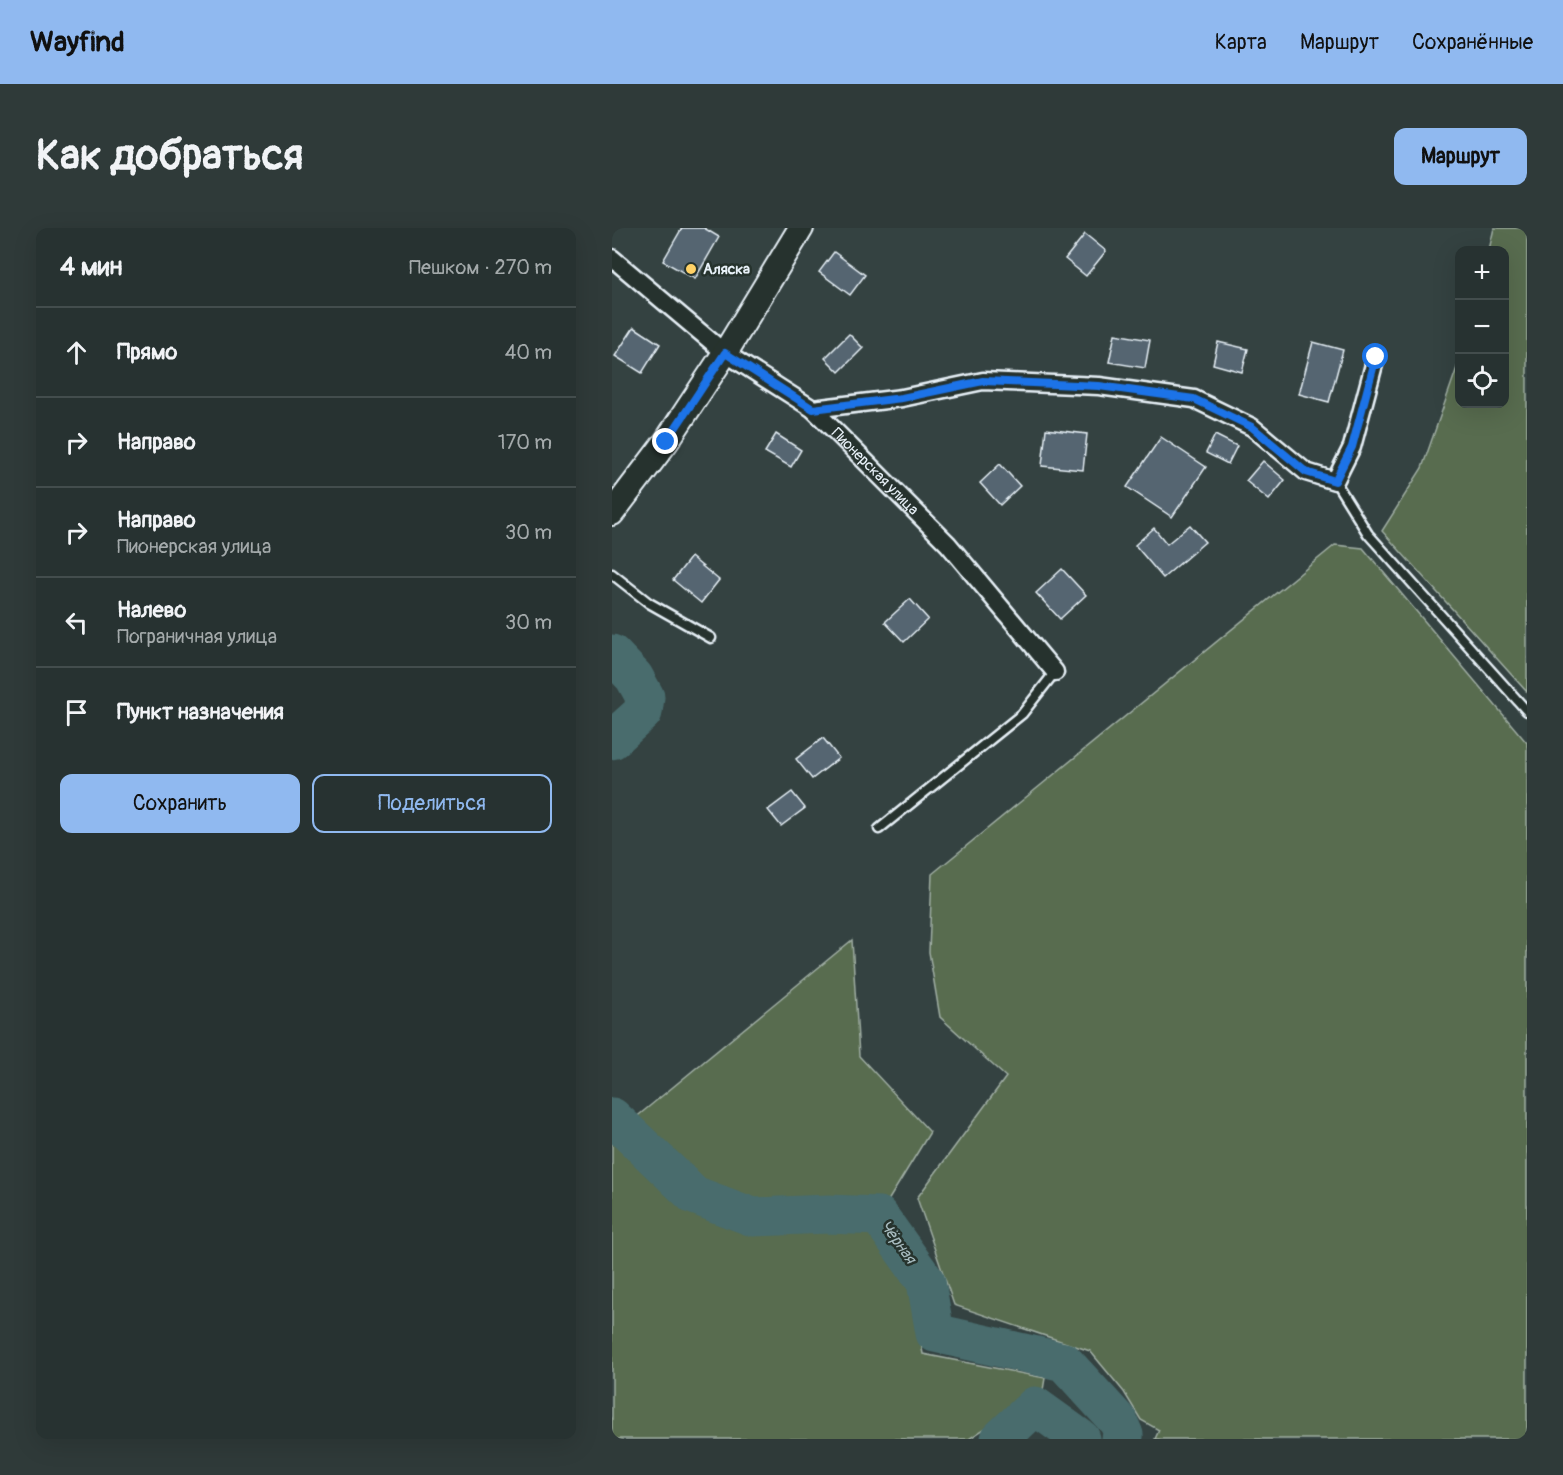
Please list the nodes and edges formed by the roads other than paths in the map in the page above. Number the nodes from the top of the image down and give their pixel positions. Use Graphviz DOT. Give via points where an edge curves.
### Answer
graph roads {
  1 [pos="801,228"];
  2 [pos="612,258"];
  3 [pos="725,353"];
  4 [pos="1376,357"];
  5 [pos="813,409"];
  6 [pos="1335,481"];
  7 [pos="612,513"];
  8 [pos="612,574"];
  9 [pos="711,638"];
  10 [pos="1055,672"];
  11 [pos="1527,711"];
  12 [pos="879,829"];
  1 -- 3 [label="main road"];
  2 -- 3 [label="street, Пионерская улица"];
  3 -- 5 [label="street, Пионерская улица"];
  3 -- 7 [label="main road" via="666,442"];
  4 -- 6 [label="street" via="1352,447"];
  5 -- 6 [label="street" via="902,398 983,381 1123,389 1194,399 1252,427 1306,472"];
  5 -- 10 [label="street, Пионерская улица" via="948,543"];
  6 -- 11 [label="lane" via="1368,534"];
  8 -- 9 [label="lane" via="650,603"];
  10 -- 12 [label="lane" via="1022,714"];
}
